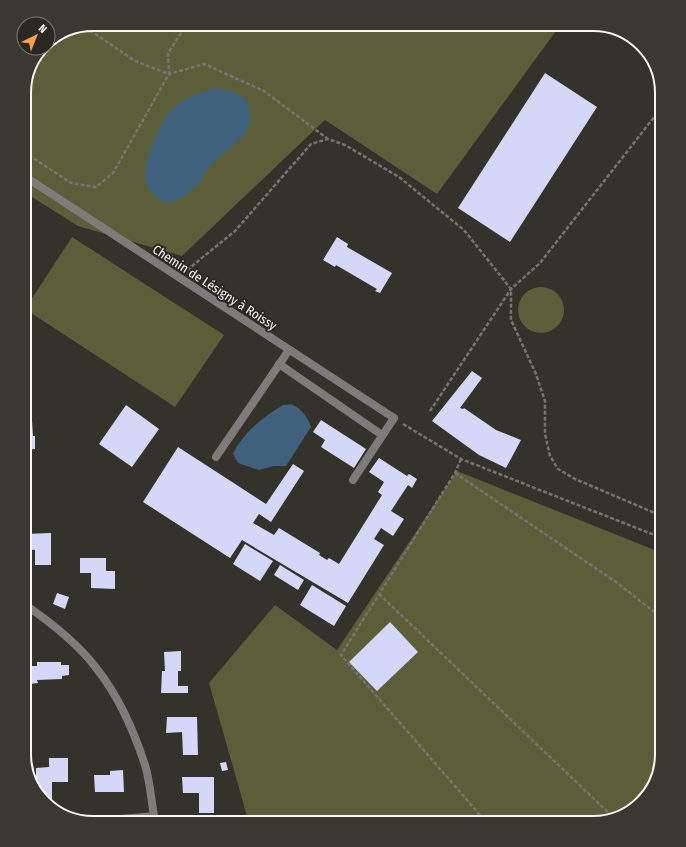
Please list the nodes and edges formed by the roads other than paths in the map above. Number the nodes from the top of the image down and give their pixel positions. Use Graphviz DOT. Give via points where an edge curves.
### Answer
graph roads {
  1 [pos="31,181"];
  2 [pos="289,350"];
  3 [pos="279,364"];
  4 [pos="382,435"];
  5 [pos="216,457"];
  6 [pos="353,480"];
  7 [pos="31,609"];
  8 [pos="152,816"];
  1 -- 2 [label="street, Chemin de Lésigny à Roissy"];
  2 -- 3 [label="street"];
  2 -- 4 [label="street, Chemin de Lésigny à Roissy" via="394,418"];
  3 -- 4 [label="street"];
  3 -- 5 [label="street"];
  4 -- 6 [label="street"];
  7 -- 8 [label="street" via="72,643 97,669 124,711 146,766"];
}
